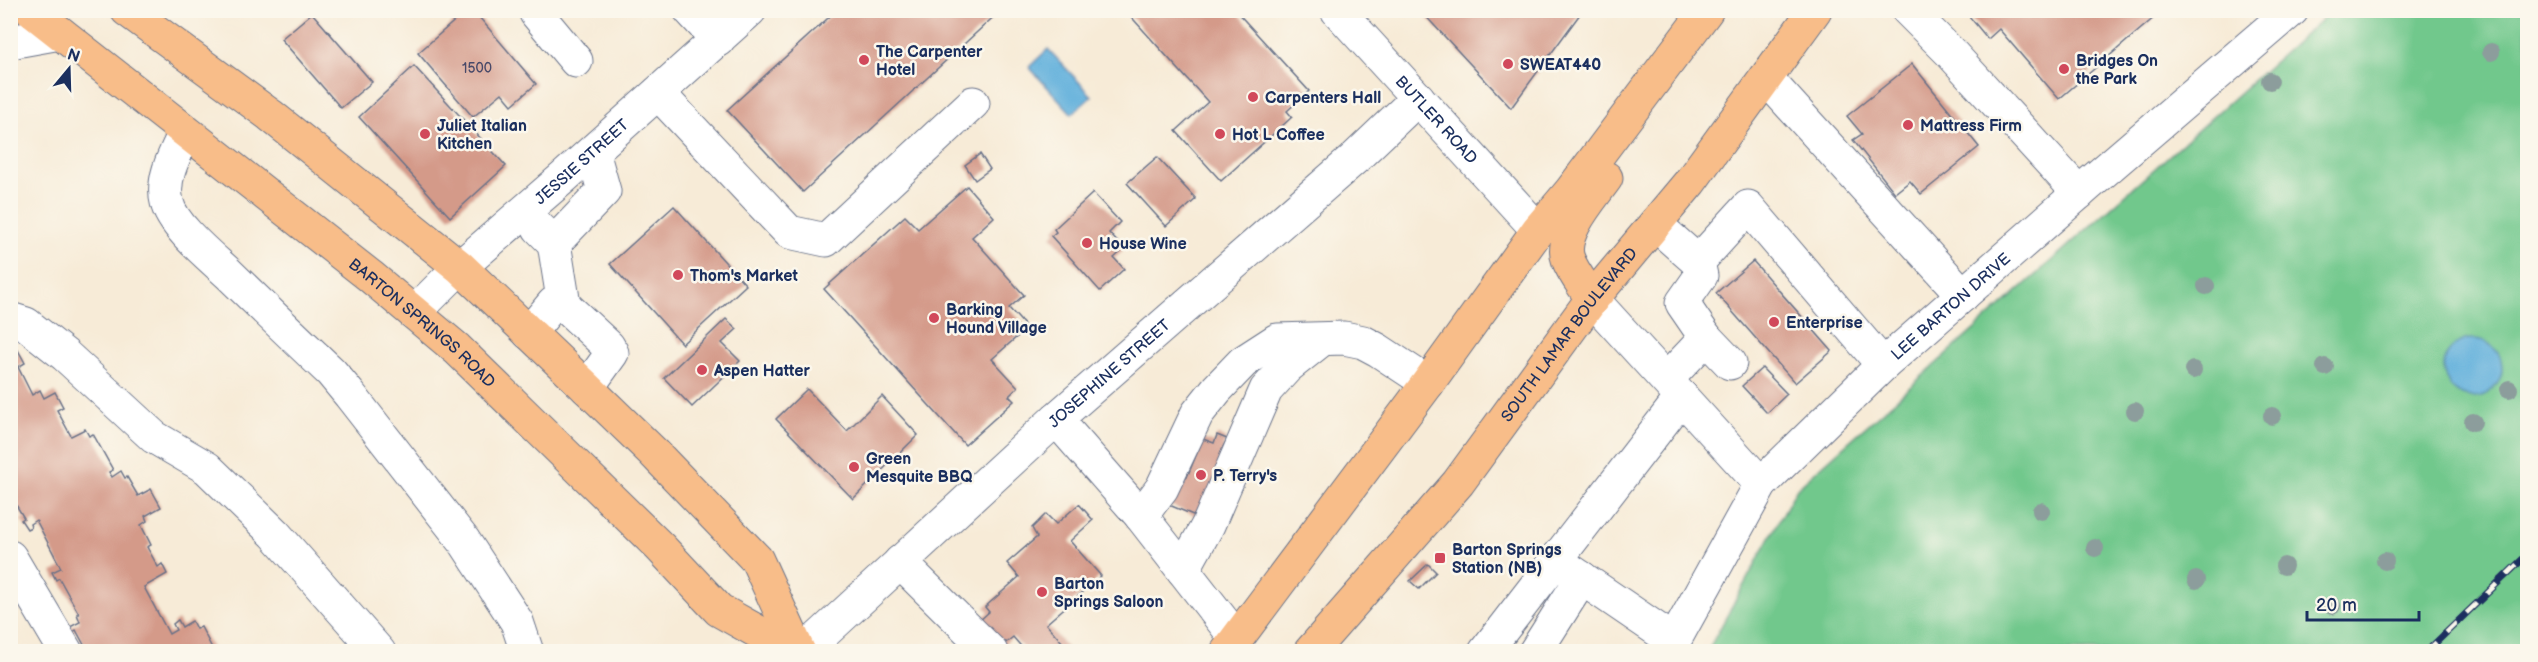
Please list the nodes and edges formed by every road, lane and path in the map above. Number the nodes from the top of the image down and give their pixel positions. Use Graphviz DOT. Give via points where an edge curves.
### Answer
graph roads {
  1 [pos="31,10"];
  2 [pos="539,10"];
  3 [pos="690,10"];
  4 [pos="750,10"];
  5 [pos="1337,10"];
  6 [pos="1707,10"];
  7 [pos="1815,10"];
  8 [pos="1908,10"];
  9 [pos="2292,10"];
  10 [pos="127,11"];
  11 [pos="60,33"];
  12 [pos="718,40"];
  13 [pos="10,42"];
  14 [pos="576,61"];
  15 [pos="1766,78"];
  16 [pos="658,93"];
  17 [pos="1418,98"];
  18 [pos="973,103"];
  19 [pos="185,133"];
  20 [pos="1614,135"];
  21 [pos="593,152"];
  22 [pos="2079,193"];
  23 [pos="523,212"];
  24 [pos="1655,224"];
  25 [pos="1538,230"];
  26 [pos="554,243"];
  27 [pos="1698,262"];
  28 [pos="460,267"];
  29 [pos="1963,295"];
  30 [pos="1592,299"];
  31 [pos="564,305"];
  32 [pos="414,313"];
  33 [pos="10,319"];
  34 [pos="528,333"];
  35 [pos="1706,338"];
  36 [pos="1321,340"];
  37 [pos="1730,363"];
  38 [pos="1883,365"];
  39 [pos="1428,383"];
  40 [pos="587,388"];
  41 [pos="1674,388"];
  42 [pos="1056,419"];
  43 [pos="1761,484"];
  44 [pos="1141,516"];
  45 [pos="10,557"];
  46 [pos="1555,560"];
  47 [pos="900,562"];
  48 [pos="1183,570"];
  49 [pos="1581,578"];
  50 [pos="1232,645"];
  51 [pos="1671,646"];
  52 [pos="66,651"];
  53 [pos="379,651"];
  54 [pos="527,651"];
  55 [pos="796,651"];
  56 [pos="803,651"];
  57 [pos="991,651"];
  58 [pos="1310,651"];
  59 [pos="1485,651"];
  60 [pos="1535,651"];
  1 -- 11 [label="main road, BARTON SPRINGS ROAD"];
  2 -- 14 [label="street" via="536,13"];
  3 -- 12 [label="street"];
  4 -- 12 [label="street, JESSIE STREET"];
  5 -- 17 [label="street, BUTLER ROAD"];
  6 -- 20 [label="main road"];
  7 -- 15 [label="main road, SOUTH LAMAR BOULEVARD"];
  8 -- 22 [label="street"];
  9 -- 22 [label="street, LEE BARTON DRIVE"];
  10 -- 28 [label="main road, BARTON SPRINGS ROAD" via="270,115"];
  11 -- 13 [label="street"];
  11 -- 19 [label="main road, BARTON SPRINGS ROAD"];
  12 -- 16 [label="street, JESSIE STREET"];
  15 -- 24 [label="main road, SOUTH LAMAR BOULEVARD"];
  15 -- 29 [label="street"];
  16 -- 18 [label="street" via="789,232 826,240"];
  16 -- 21 [label="street, JESSIE STREET"];
  17 -- 25 [label="street, BUTLER ROAD"];
  17 -- 42 [label="street, JOSEPHINE STREET" via="1355,158"];
  19 -- 32 [label="main road, BARTON SPRINGS ROAD"];
  19 -- 54 [label="street" via="167,177 165,195 170,213 350,395 464,541 517,622"];
  20 -- 25 [label="main road"];
  20 -- 30 [label="main road" via="1606,177 1571,229 1566,244 1568,259"];
  21 -- 23 [label="street, JESSIE STREET"];
  21 -- 26 [label="street" via="604,190"];
  22 -- 29 [label="street, LEE BARTON DRIVE"];
  23 -- 26 [label="street"];
  23 -- 28 [label="street, JESSIE STREET"];
  24 -- 27 [label="street"];
  24 -- 30 [label="main road, SOUTH LAMAR BOULEVARD"];
  25 -- 39 [label="main road"];
  26 -- 31 [label="street"];
  27 -- 35 [label="street" via="1701,276 1682,303"];
  27 -- 38 [label="street" via="1748,207"];
  28 -- 32 [label="street, JESSIE STREET"];
  28 -- 34 [label="main road, BARTON SPRINGS ROAD"];
  29 -- 38 [label="street, LEE BARTON DRIVE"];
  30 -- 41 [label="street"];
  30 -- 58 [label="main road, SOUTH LAMAR BOULEVARD" via="1458,483"];
  31 -- 34 [label="street" via="553,304"];
  31 -- 40 [label="street" via="612,353"];
  32 -- 55 [label="main road, BARTON SPRINGS ROAD" via="660,547 719,610"];
  33 -- 53 [label="street" via="26,324 65,355 154,437 207,468 275,534"];
  34 -- 40 [label="main road, BARTON SPRINGS ROAD"];
  35 -- 37 [label="street"];
  35 -- 41 [label="street"];
  36 -- 39 [label="street" via="1344,338 1363,342"];
  36 -- 44 [label="street" via="1277,340 1243,362 1197,414 1162,488"];
  36 -- 48 [label="street" via="1266,390 1208,525"];
  38 -- 43 [label="street, LEE BARTON DRIVE"];
  39 -- 50 [label="main road"];
  40 -- 55 [label="main road, BARTON SPRINGS ROAD" via="757,560"];
  41 -- 43 [label="street"];
  41 -- 46 [label="street"];
  42 -- 44 [label="street"];
  42 -- 47 [label="street, JOSEPHINE STREET"];
  43 -- 51 [label="street, LEE BARTON DRIVE"];
  44 -- 48 [label="street"];
  45 -- 52 [label="street"];
  46 -- 49 [label="street"];
  46 -- 59 [label="street"];
  47 -- 56 [label="street, JOSEPHINE STREET"];
  47 -- 57 [label="street"];
  48 -- 50 [label="street"];
  49 -- 51 [label="street"];
  49 -- 60 [label="street"];
}
